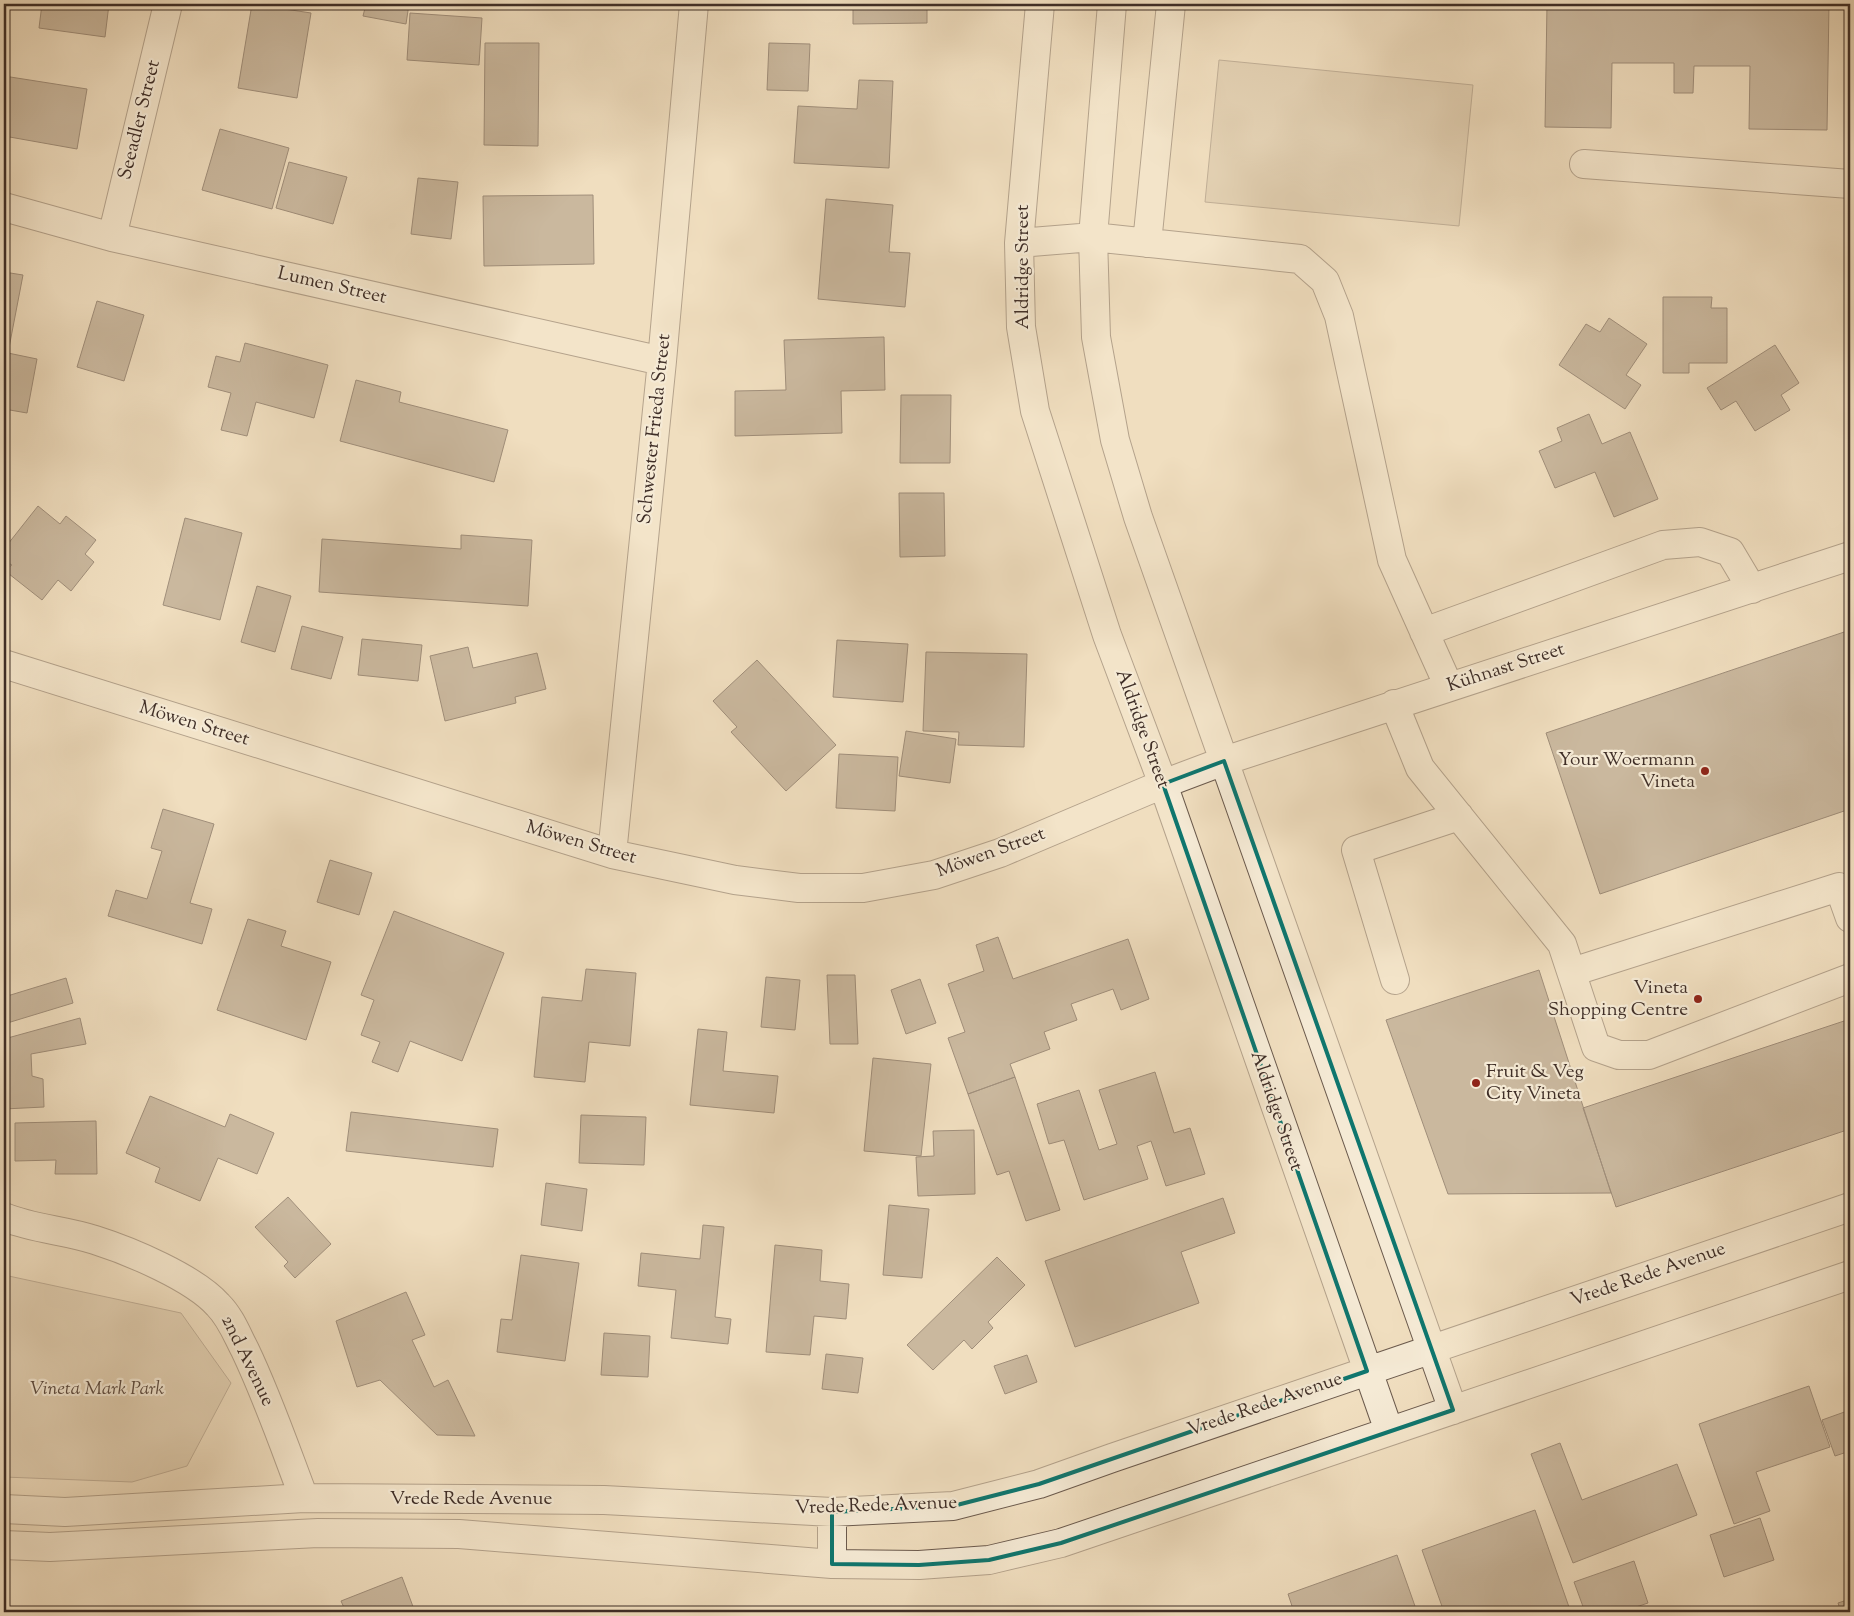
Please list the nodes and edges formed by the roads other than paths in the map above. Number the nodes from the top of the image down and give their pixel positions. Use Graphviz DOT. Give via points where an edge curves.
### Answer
graph roads {
  1 [pos="168,4"];
  2 [pos="694,4"];
  3 [pos="1040,4"];
  4 [pos="1112,4"];
  5 [pos="1171,4"];
  6 [pos="1584,164"];
  7 [pos="1850,184"];
  8 [pos="4,207"];
  9 [pos="112,237"];
  10 [pos="1093,237"];
  11 [pos="1019,243"];
  12 [pos="1146,243"];
  13 [pos="662,361"];
  14 [pos="1850,556"];
  15 [pos="1752,589"];
  16 [pos="1424,632"];
  17 [pos="4,664"];
  18 [pos="1449,687"];
  19 [pos="1394,704"];
  20 [pos="1224,760"];
  21 [pos="1163,784"];
  22 [pos="1459,816"];
  23 [pos="612,854"];
  24 [pos="1850,918"];
  25 [pos="1572,972"];
  26 [pos="1850,978"];
  27 [pos="1395,980"];
  28 [pos="1850,1207"];
  29 [pos="4,1217"];
  30 [pos="1850,1275"];
  31 [pos="1431,1349"];
  32 [pos="1367,1371"];
  33 [pos="1453,1410"];
  34 [pos="1389,1431"];
  35 [pos="304,1498"];
  36 [pos="4,1509"];
  37 [pos="832,1512"];
  38 [pos="4,1545"];
  39 [pos="832,1564"];
  1 -- 9 [label="street, Seeadler Street"];
  2 -- 13 [label="street, Schwester Frieda Street"];
  3 -- 11 [label="street, Aldridge Street"];
  4 -- 10 [label="street"];
  5 -- 12 [label="street"];
  6 -- 7 [label="street"];
  8 -- 9 [label="street, Lumen Street"];
  9 -- 13 [label="street, Lumen Street"];
  10 -- 11 [label="street"];
  10 -- 12 [label="street"];
  10 -- 20 [label="street" via="1096,337 1115,440 1138,517"];
  11 -- 21 [label="street, Aldridge Street" via="1021,327 1035,411 1107,635"];
  12 -- 16 [label="street" via="1300,259 1325,281 1339,316 1392,560"];
  13 -- 23 [label="street, Schwester Frieda Street"];
  14 -- 15 [label="street, Kühnast Street"];
  15 -- 16 [label="street" via="1730,552 1700,542 1663,545"];
  15 -- 18 [label="street, Kühnast Street"];
  16 -- 18 [label="street"];
  17 -- 23 [label="street, Möwen Street"];
  18 -- 19 [label="street, Kühnast Street"];
  19 -- 20 [label="street, Kühnast Street"];
  19 -- 22 [label="street" via="1420,768"];
  20 -- 21 [label="street, Kühnast Street"];
  20 -- 31 [label="street"];
  21 -- 23 [label="street, Möwen Street" via="1000,854 934,875 863,888 799,888 735,880"];
  21 -- 32 [label="street, Aldridge Street"];
  22 -- 25 [label="street" via="1562,944"];
  22 -- 27 [label="street" via="1356,850"];
  24 -- 25 [label="street" via="1840,887"];
  25 -- 26 [label="street" via="1596,1047 1618,1055 1649,1055"];
  28 -- 31 [label="street, Vrede Rede Avenue"];
  29 -- 35 [label="street, 2nd Avenue" via="21,1224 95,1240 149,1261 203,1291 219,1305 259,1381"];
  30 -- 33 [label="street, Vrede Rede Avenue"];
  31 -- 32 [label="street, Vrede Rede Avenue"];
  31 -- 33 [label="street"];
  32 -- 34 [label="street, Aldridge Street"];
  32 -- 37 [label="street, Vrede Rede Avenue" via="1040,1484 953,1506"];
  33 -- 34 [label="street, Vrede Rede Avenue"];
  34 -- 39 [label="street, Vrede Rede Avenue" via="1061,1543 998,1558 919,1565"];
  35 -- 36 [label="street, Vrede Rede Avenue" via="65,1512"];
  35 -- 37 [label="street, Vrede Rede Avenue" via="604,1500"];
  37 -- 39 [label="street"];
  38 -- 39 [label="street, Vrede Rede Avenue" via="50,1547 318,1533 459,1534"];
}
